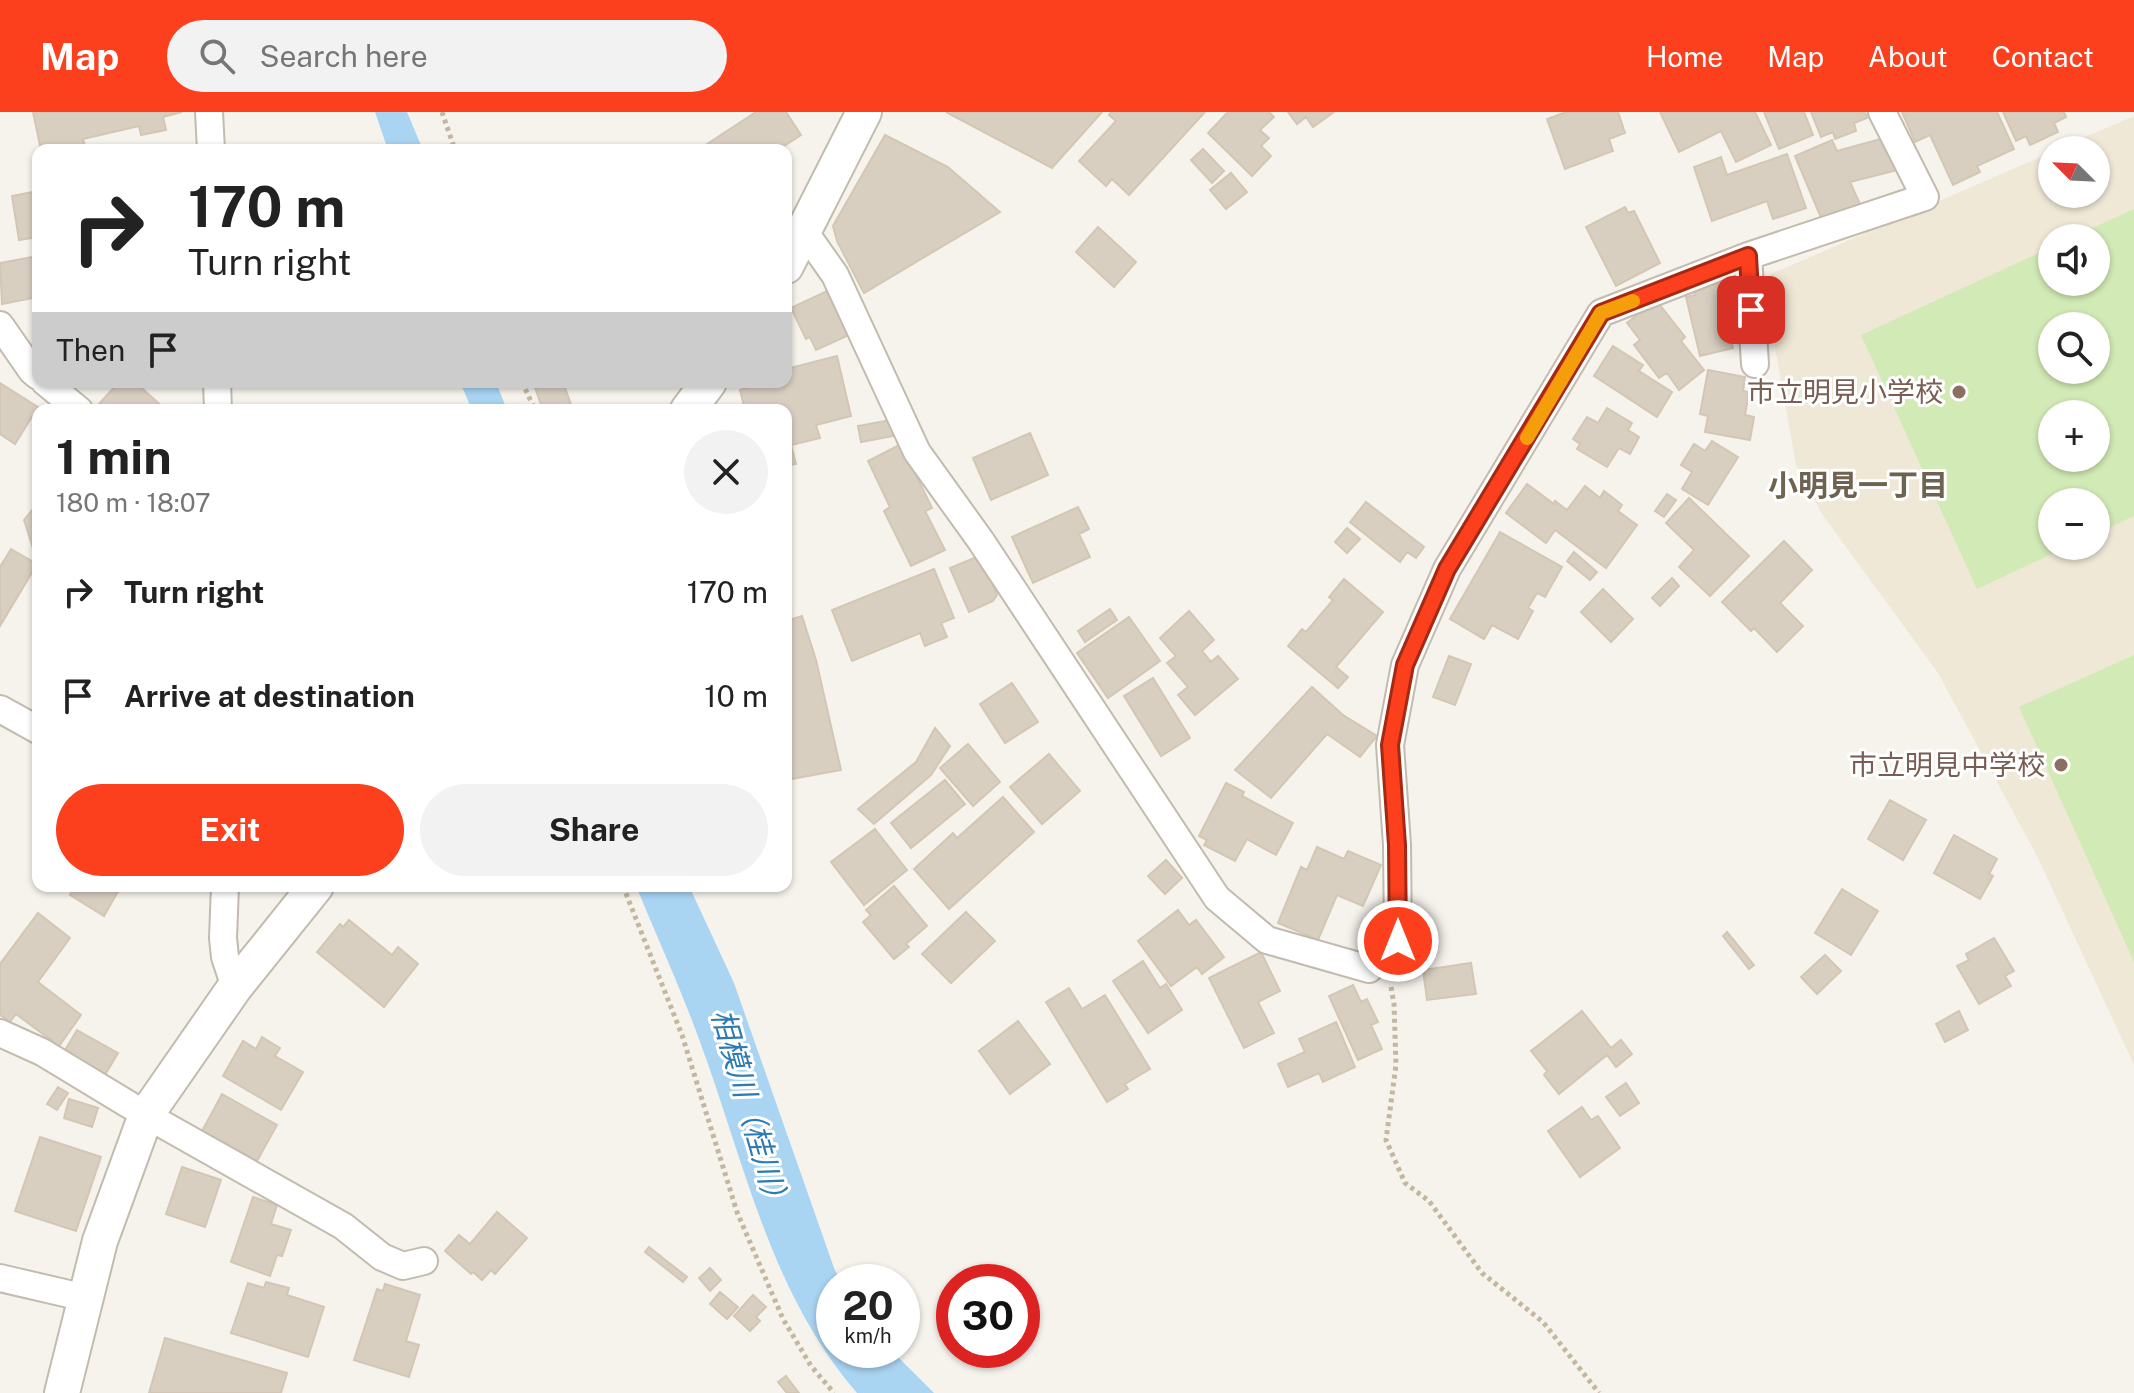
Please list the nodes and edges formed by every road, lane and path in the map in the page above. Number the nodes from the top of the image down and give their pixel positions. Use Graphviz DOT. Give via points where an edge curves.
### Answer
graph roads {
  1 [pos="209,112"];
  2 [pos="442,112"];
  3 [pos="864,112"];
  4 [pos="1882,112"];
  5 [pos="211,144"];
  6 [pos="453,144"];
  7 [pos="804,231"];
  8 [pos="792,254"];
  9 [pos="1748,256"];
  10 [pos="0,325"];
  11 [pos="1755,364"];
  12 [pos="32,371"];
  13 [pos="52,388"];
  14 [pos="72,404"];
  15 [pos="0,709"];
  16 [pos="32,727"];
  17 [pos="225,892"];
  18 [pos="311,892"];
  19 [pos="625,892"];
  20 [pos="1384,954"];
  21 [pos="235,987"];
  22 [pos="0,1033"];
  23 [pos="146,1115"];
  24 [pos="424,1261"];
  25 [pos="0,1278"];
  26 [pos="86,1298"];
  27 [pos="62,1393"];
  28 [pos="834,1393"];
  29 [pos="1599,1393"];
  1 -- 5 [label="street"];
  2 -- 6 [label="path"];
  3 -- 7 [label="street"];
  4 -- 9 [label="street" via="1925,197"];
  7 -- 8 [label="street"];
  7 -- 20 [label="street" via="835,275 917,452 1217,898 1267,940 1369,969"];
  9 -- 11 [label="street"];
  9 -- 20 [label="street" via="1601,313 1447,569 1405,665 1390,745 1398,941"];
  10 -- 12 [label="street"];
  13 -- 14 [label="street"];
  15 -- 16 [label="street"];
  17 -- 21 [label="street" via="225,957"];
  18 -- 21 [label="street"];
  19 -- 28 [label="path" via="682,1035 737,1212 783,1319"];
  20 -- 29 [label="path" via="1394,1004 1396,1065 1386,1140 1405,1183 1429,1201 1482,1273 1543,1322"];
  21 -- 23 [label="street"];
  22 -- 23 [label="street" via="42,1052"];
  23 -- 24 [label="street" via="343,1226 382,1257 403,1266"];
  23 -- 26 [label="street" via="100,1241"];
  25 -- 26 [label="street"];
  26 -- 27 [label="street"];
}
